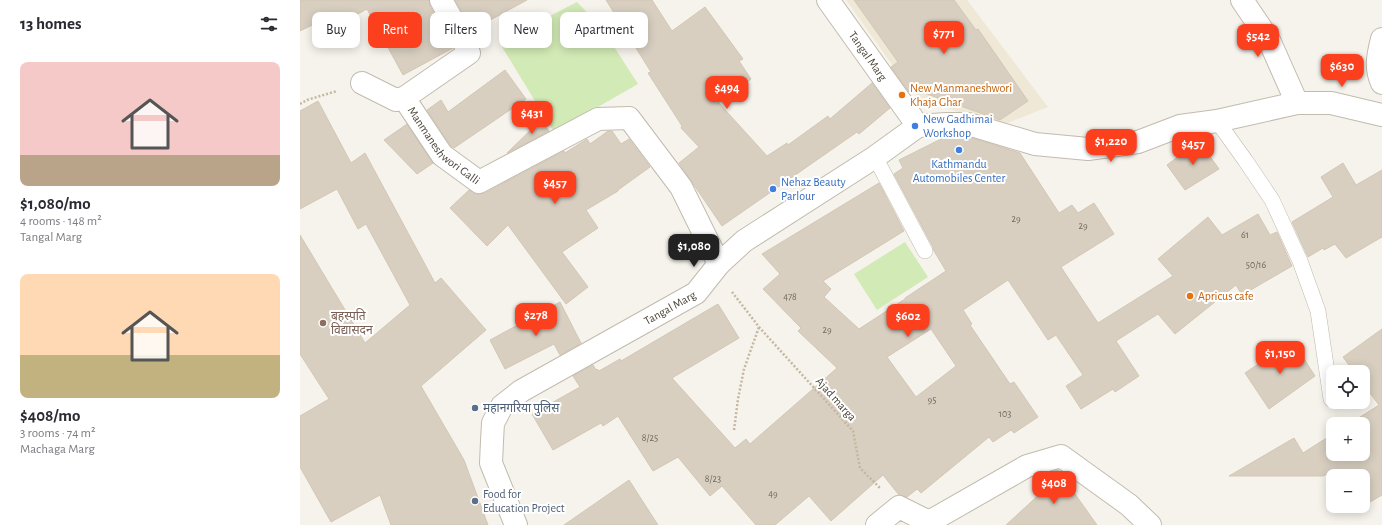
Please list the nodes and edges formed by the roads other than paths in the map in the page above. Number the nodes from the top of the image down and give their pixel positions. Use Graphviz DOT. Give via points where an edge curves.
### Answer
graph roads {
  1 [pos="441,0"];
  2 [pos="828,0"];
  3 [pos="1242,0"];
  4 [pos="1382,39"];
  5 [pos="362,83"];
  6 [pos="1382,83"];
  7 [pos="404,98"];
  8 [pos="1297,104"];
  9 [pos="1382,115"];
  10 [pos="1216,121"];
  11 [pos="918,126"];
  12 [pos="875,157"];
  13 [pos="925,251"];
  14 [pos="719,264"];
  15 [pos="1326,365"];
  16 [pos="930,523"];
  17 [pos="516,525"];
  18 [pos="876,525"];
  19 [pos="1150,525"];
  1 -- 7 [label="street" via="463,36 469,53"];
  2 -- 11 [label="street, Tangal Marg"];
  3 -- 8 [label="street" via="1269,40"];
  4 -- 6 [label="street" via="1377,60"];
  5 -- 7 [label="street, Manmaneshwori Galli" via="396,100"];
  7 -- 14 [label="street, Manmaneshwori Galli" via="442,155 479,182 598,119 629,118 681,187"];
  8 -- 9 [label="street" via="1331,103"];
  8 -- 10 [label="street"];
  10 -- 11 [label="street" via="1180,126 1138,142 1088,149 1036,144 968,124"];
  10 -- 15 [label="lane" via="1272,200 1300,261 1318,311"];
  11 -- 12 [label="street, Tangal Marg"];
  12 -- 13 [label="lane"];
  12 -- 14 [label="street, Tangal Marg" via="744,241"];
  14 -- 17 [label="street, Tangal Marg" via="696,293 521,391 502,406 494,423 491,462"];
  16 -- 18 [label="street" via="900,507"];
  16 -- 19 [label="street" via="1027,466 1061,456 1129,505"];
}
